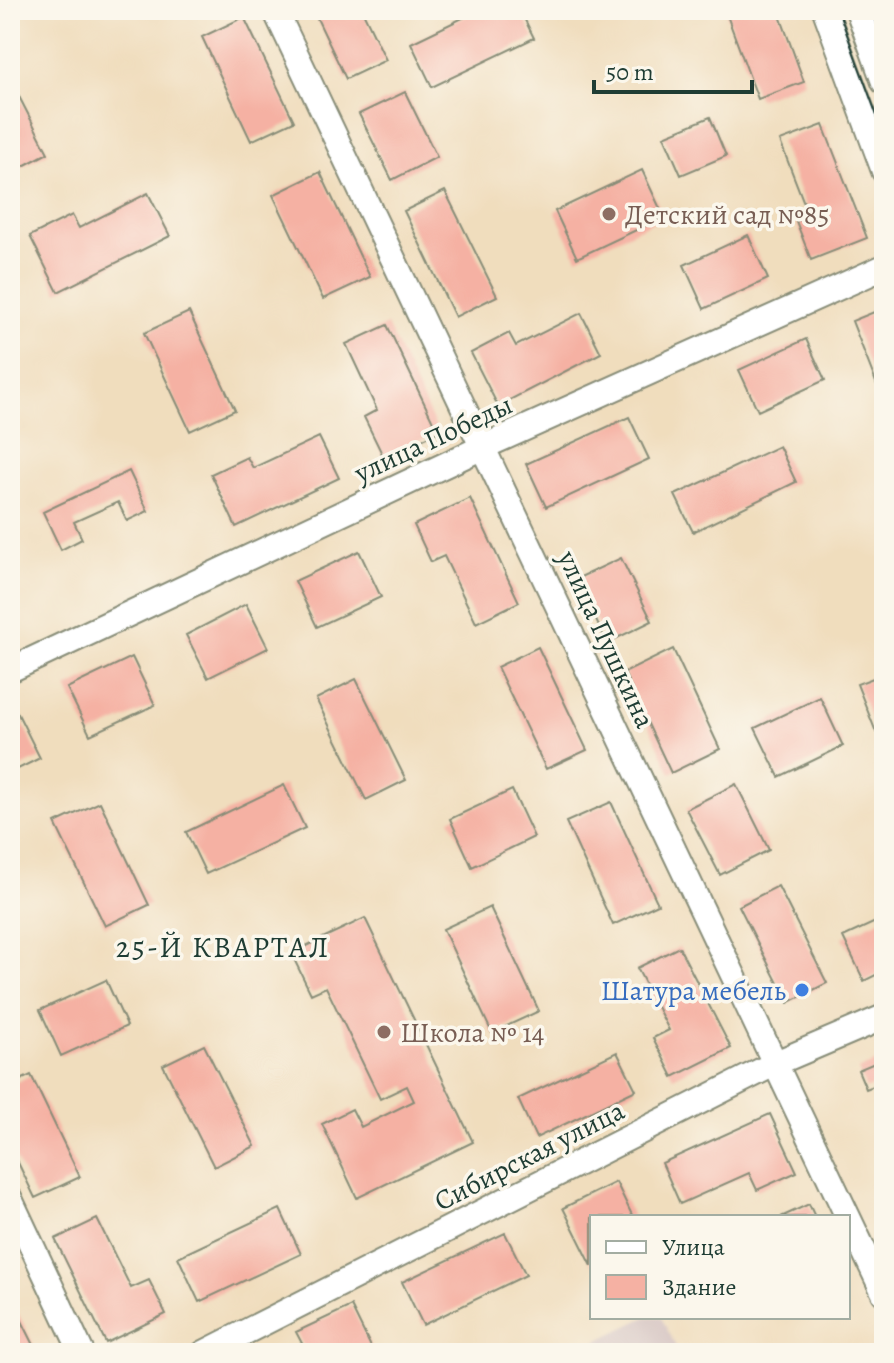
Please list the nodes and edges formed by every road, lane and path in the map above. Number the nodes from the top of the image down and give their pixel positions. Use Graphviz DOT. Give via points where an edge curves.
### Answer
graph roads {
  1 [pos="275,10"];
  2 [pos="825,10"];
  3 [pos="858,10"];
  4 [pos="884,82"];
  5 [pos="884,171"];
  6 [pos="884,267"];
  7 [pos="483,447"];
  8 [pos="10,670"];
  9 [pos="884,1017"];
  10 [pos="776,1063"];
  11 [pos="10,1199"];
  12 [pos="847,1215"];
  13 [pos="850,1221"];
  14 [pos="884,1293"];
  15 [pos="82,1353"];
  16 [pos="204,1353"];
  1 -- 7 [label="street, улица Пушкина"];
  2 -- 5 [label="street"];
  3 -- 4 [label="street"];
  6 -- 7 [label="street, улица Победы"];
  7 -- 8 [label="street, улица Победы"];
  7 -- 10 [label="street, улица Пушкина"];
  9 -- 10 [label="street, Сибирская улица"];
  10 -- 12 [label="street, улица Пушкина"];
  10 -- 16 [label="street, Сибирская улица"];
  11 -- 15 [label="street"];
  13 -- 14 [label="street, улица Пушкина"];
}
